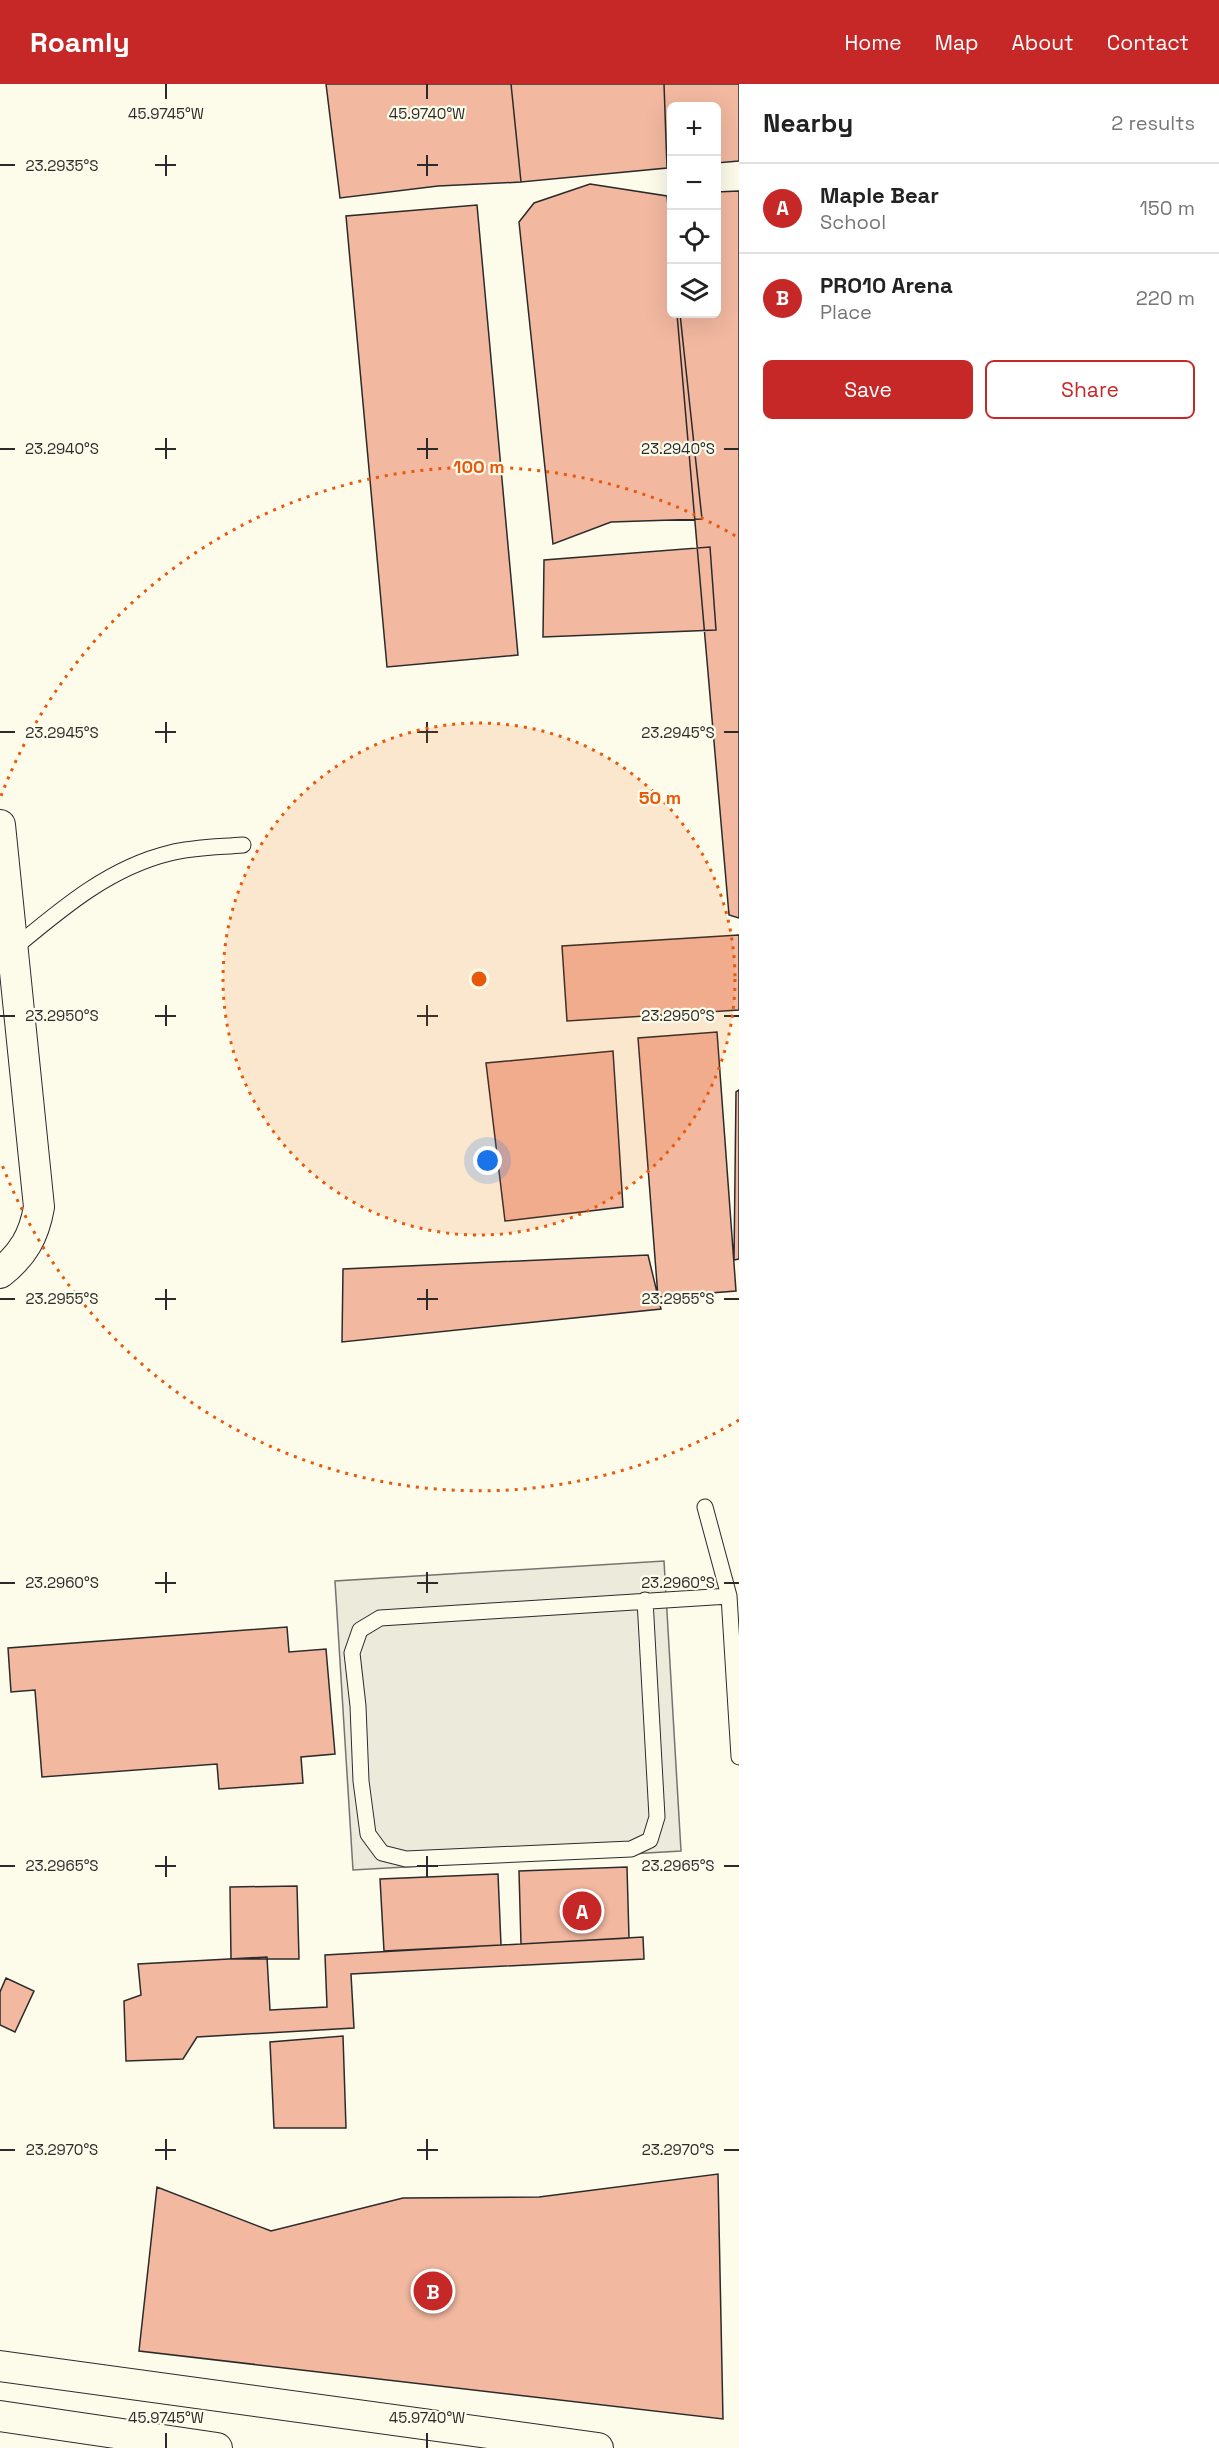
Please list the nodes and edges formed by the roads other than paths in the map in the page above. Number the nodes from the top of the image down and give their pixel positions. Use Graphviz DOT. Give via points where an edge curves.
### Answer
graph roads {
  1 [pos="0,825"];
  2 [pos="243,844"];
  3 [pos="2,875"];
  4 [pos="13,949"];
  5 [pos="0,1273"];
  6 [pos="705,1507"];
  7 [pos="729,1596"];
  8 [pos="645,1600"];
  9 [pos="739,1758"];
  10 [pos="0,2366"];
  11 [pos="0,2416"];
  12 [pos="217,2448"];
  13 [pos="598,2448"];
  1 -- 3 [label="street"];
  2 -- 4 [label="lane" via="170,853 121,871 74,900"];
  3 -- 4 [label="street"];
  4 -- 5 [label="street" via="39,1207 31,1240 22,1254"];
  6 -- 7 [label="lane"];
  7 -- 8 [label="lane"];
  7 -- 9 [label="lane"];
  8 -- 8 [label="lane" via="380,1618 360,1630 352,1653 361,1780 368,1834 382,1852 405,1859 631,1849 650,1839 657,1817"];
  10 -- 13 [label="street"];
  11 -- 12 [label="street"];
}
